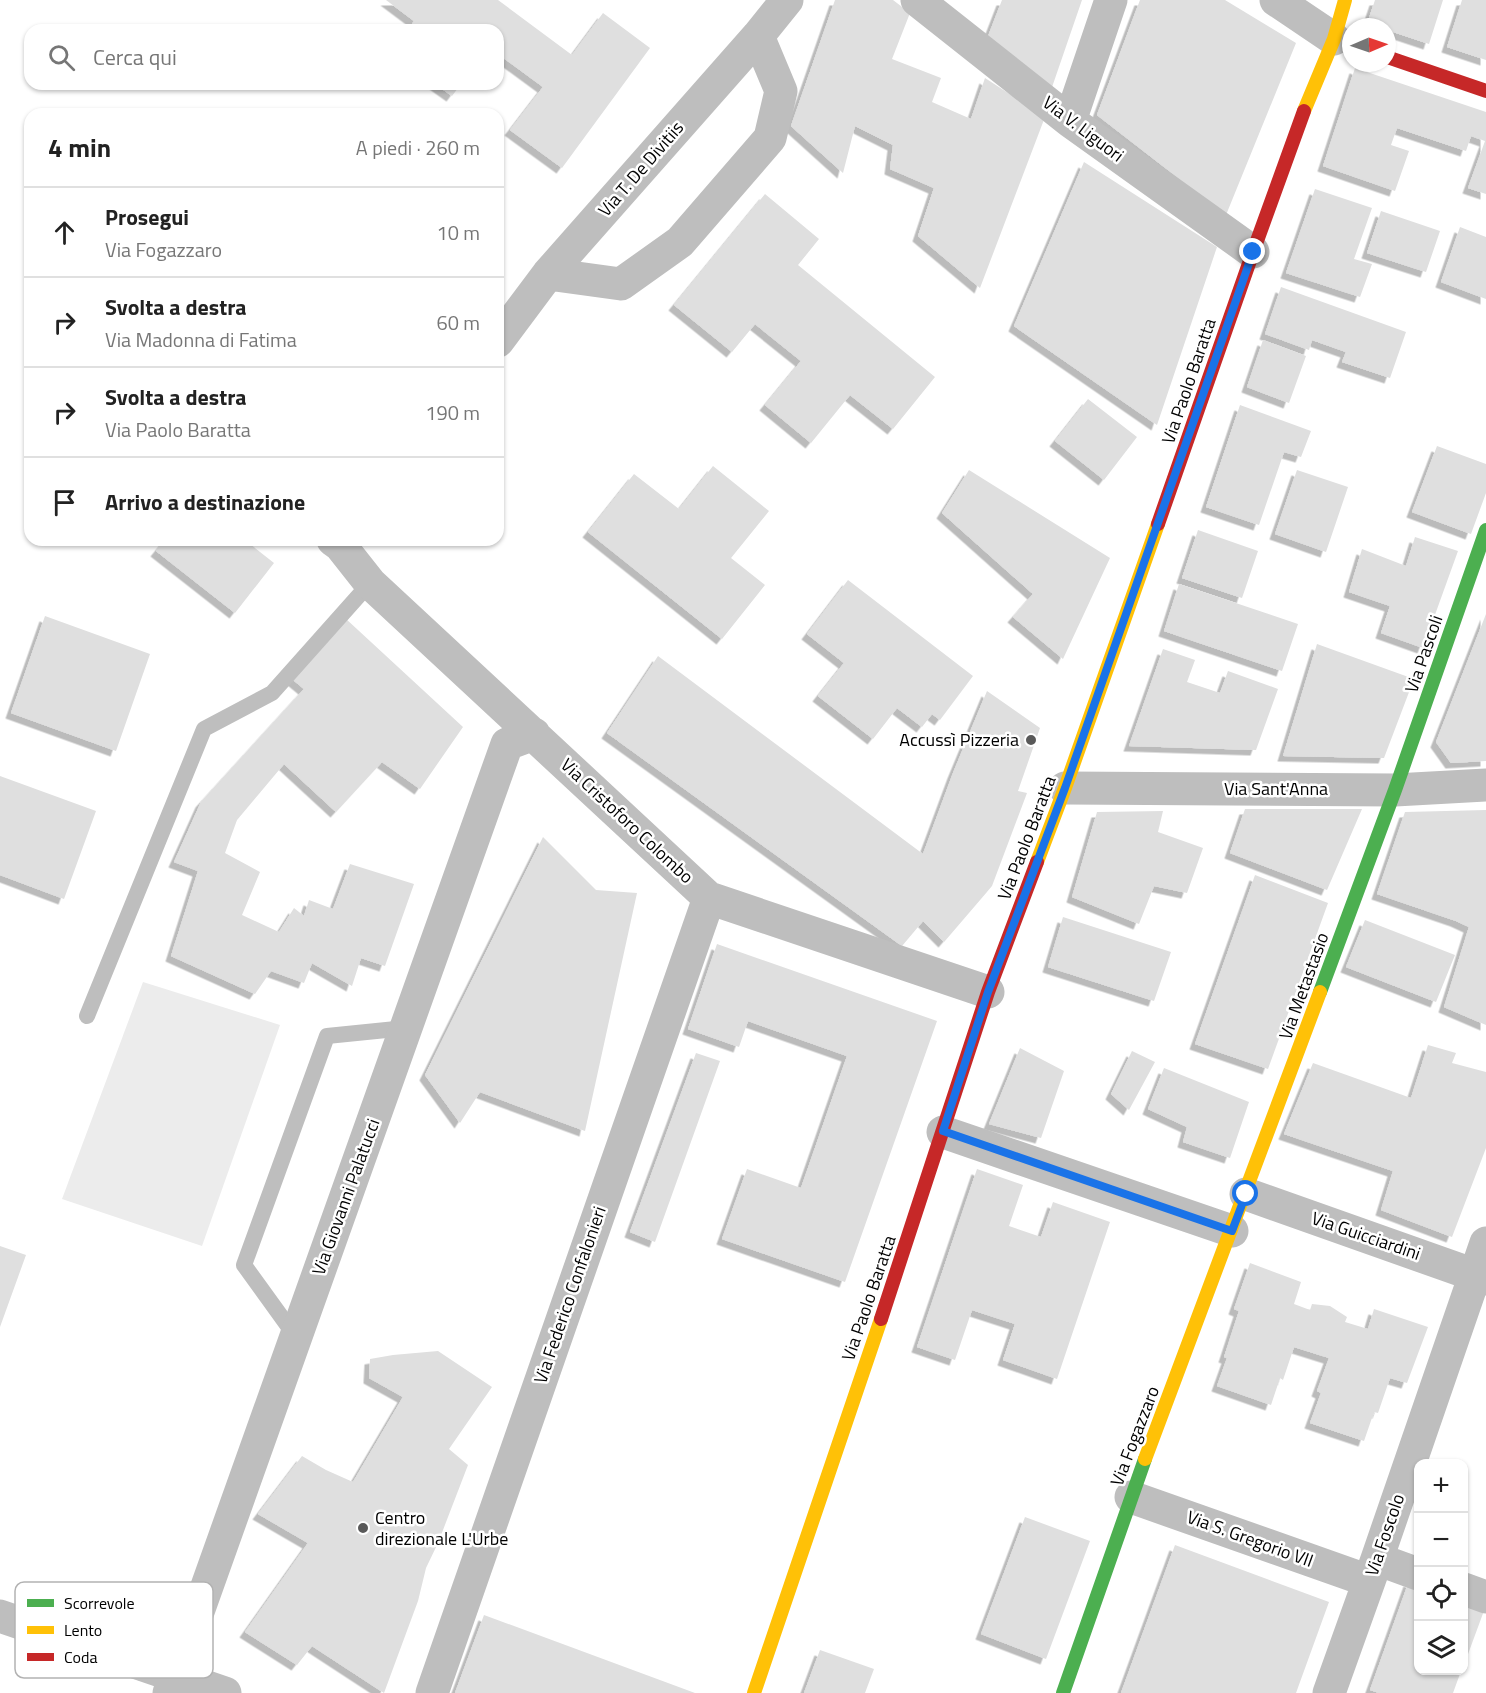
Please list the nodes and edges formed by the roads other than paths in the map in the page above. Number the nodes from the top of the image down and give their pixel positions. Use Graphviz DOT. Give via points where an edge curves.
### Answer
graph roads {
  1 [pos="787,0"];
  2 [pos="917,0"];
  3 [pos="1111,0"];
  4 [pos="1276,0"];
  5 [pos="1345,0"];
  6 [pos="1344,18"];
  7 [pos="758,36"];
  8 [pos="1342,42"];
  9 [pos="1396,60"];
  10 [pos="1486,91"];
  11 [pos="1070,121"];
  12 [pos="1253,252"];
  13 [pos="548,274"];
  14 [pos="504,332"];
  15 [pos="1486,530"];
  16 [pos="342,546"];
  17 [pos="370,583"];
  18 [pos="534,734"];
  19 [pos="1486,785"];
  20 [pos="1065,788"];
  21 [pos="1395,790"];
  22 [pos="709,898"];
  23 [pos="988,992"];
  24 [pos="87,1016"];
  25 [pos="406,1028"];
  26 [pos="943,1131"];
  27 [pos="1246,1194"];
  28 [pos="1222,1227"];
  29 [pos="1486,1243"];
  30 [pos="1480,1277"];
  31 [pos="296,1337"];
  32 [pos="1131,1497"];
  33 [pos="1373,1570"];
  34 [pos="1414,1574"];
  35 [pos="209,1582"];
  36 [pos="1468,1590"];
  37 [pos="1486,1597"];
  38 [pos="0,1616"];
  39 [pos="15,1622"];
  40 [pos="155,1678"];
  41 [pos="172,1685"];
  42 [pos="225,1693"];
  43 [pos="432,1693"];
  44 [pos="754,1693"];
  45 [pos="1063,1693"];
  46 [pos="1329,1693"];
  1 -- 7 [label="street, Via T. De Divitiis"];
  2 -- 11 [label="street, Via V. Liguori"];
  3 -- 11 [label="street"];
  4 -- 8 [label="street"];
  5 -- 6 [label="main road, Via Paolo Baratta"];
  7 -- 13 [label="street, Via T. De Divitiis"];
  7 -- 13 [label="street" via="781,91 770,138 680,242 621,284"];
  8 -- 12 [label="main road, Via Paolo Baratta" via="1311,93"];
  9 -- 10 [label="main road"];
  11 -- 12 [label="street, Via V. Liguori"];
  12 -- 20 [label="main road, Via Paolo Baratta"];
  13 -- 14 [label="street, Via T. De Divitiis"];
  15 -- 21 [label="main road, Via Pascoli"];
  16 -- 17 [label="street, Via Cristoforo Colombo"];
  17 -- 18 [label="street, Via Cristoforo Colombo"];
  17 -- 24 [label="lane" via="272,693 204,729"];
  18 -- 22 [label="street, Via Cristoforo Colombo"];
  18 -- 25 [label="street, Via Giovanni Palatucci" via="507,744"];
  19 -- 21 [label="street, Via Sant'Anna"];
  20 -- 21 [label="street, Via Sant'Anna"];
  20 -- 23 [label="main road, Via Paolo Baratta"];
  21 -- 27 [label="main road, Via Metastasio"];
  22 -- 23 [label="street, Via Cristoforo Colombo"];
  22 -- 43 [label="street, Via Federico Confalonieri"];
  23 -- 26 [label="main road, Via Paolo Baratta"];
  25 -- 31 [label="street, Via Giovanni Palatucci"];
  25 -- 31 [label="lane" via="327,1036 244,1265"];
  26 -- 28 [label="street"];
  26 -- 44 [label="main road, Via Paolo Baratta"];
  27 -- 28 [label="main road, Via Fogazzaro"];
  27 -- 30 [label="street, Via Guicciardini"];
  28 -- 32 [label="main road, Via Fogazzaro"];
  29 -- 30 [label="street, Via Foscolo"];
  30 -- 33 [label="street, Via Foscolo"];
  31 -- 35 [label="street, Via Giovanni Palatucci"];
  32 -- 33 [label="street, Via S. Gregorio VII"];
  32 -- 45 [label="main road, Via Fogazzaro"];
  33 -- 34 [label="street, Via S. Gregorio VII"];
  33 -- 46 [label="street, Via Foscolo"];
  36 -- 37 [label="street"];
  38 -- 39 [label="street"];
  40 -- 41 [label="street"];
  41 -- 42 [label="street"];
}
